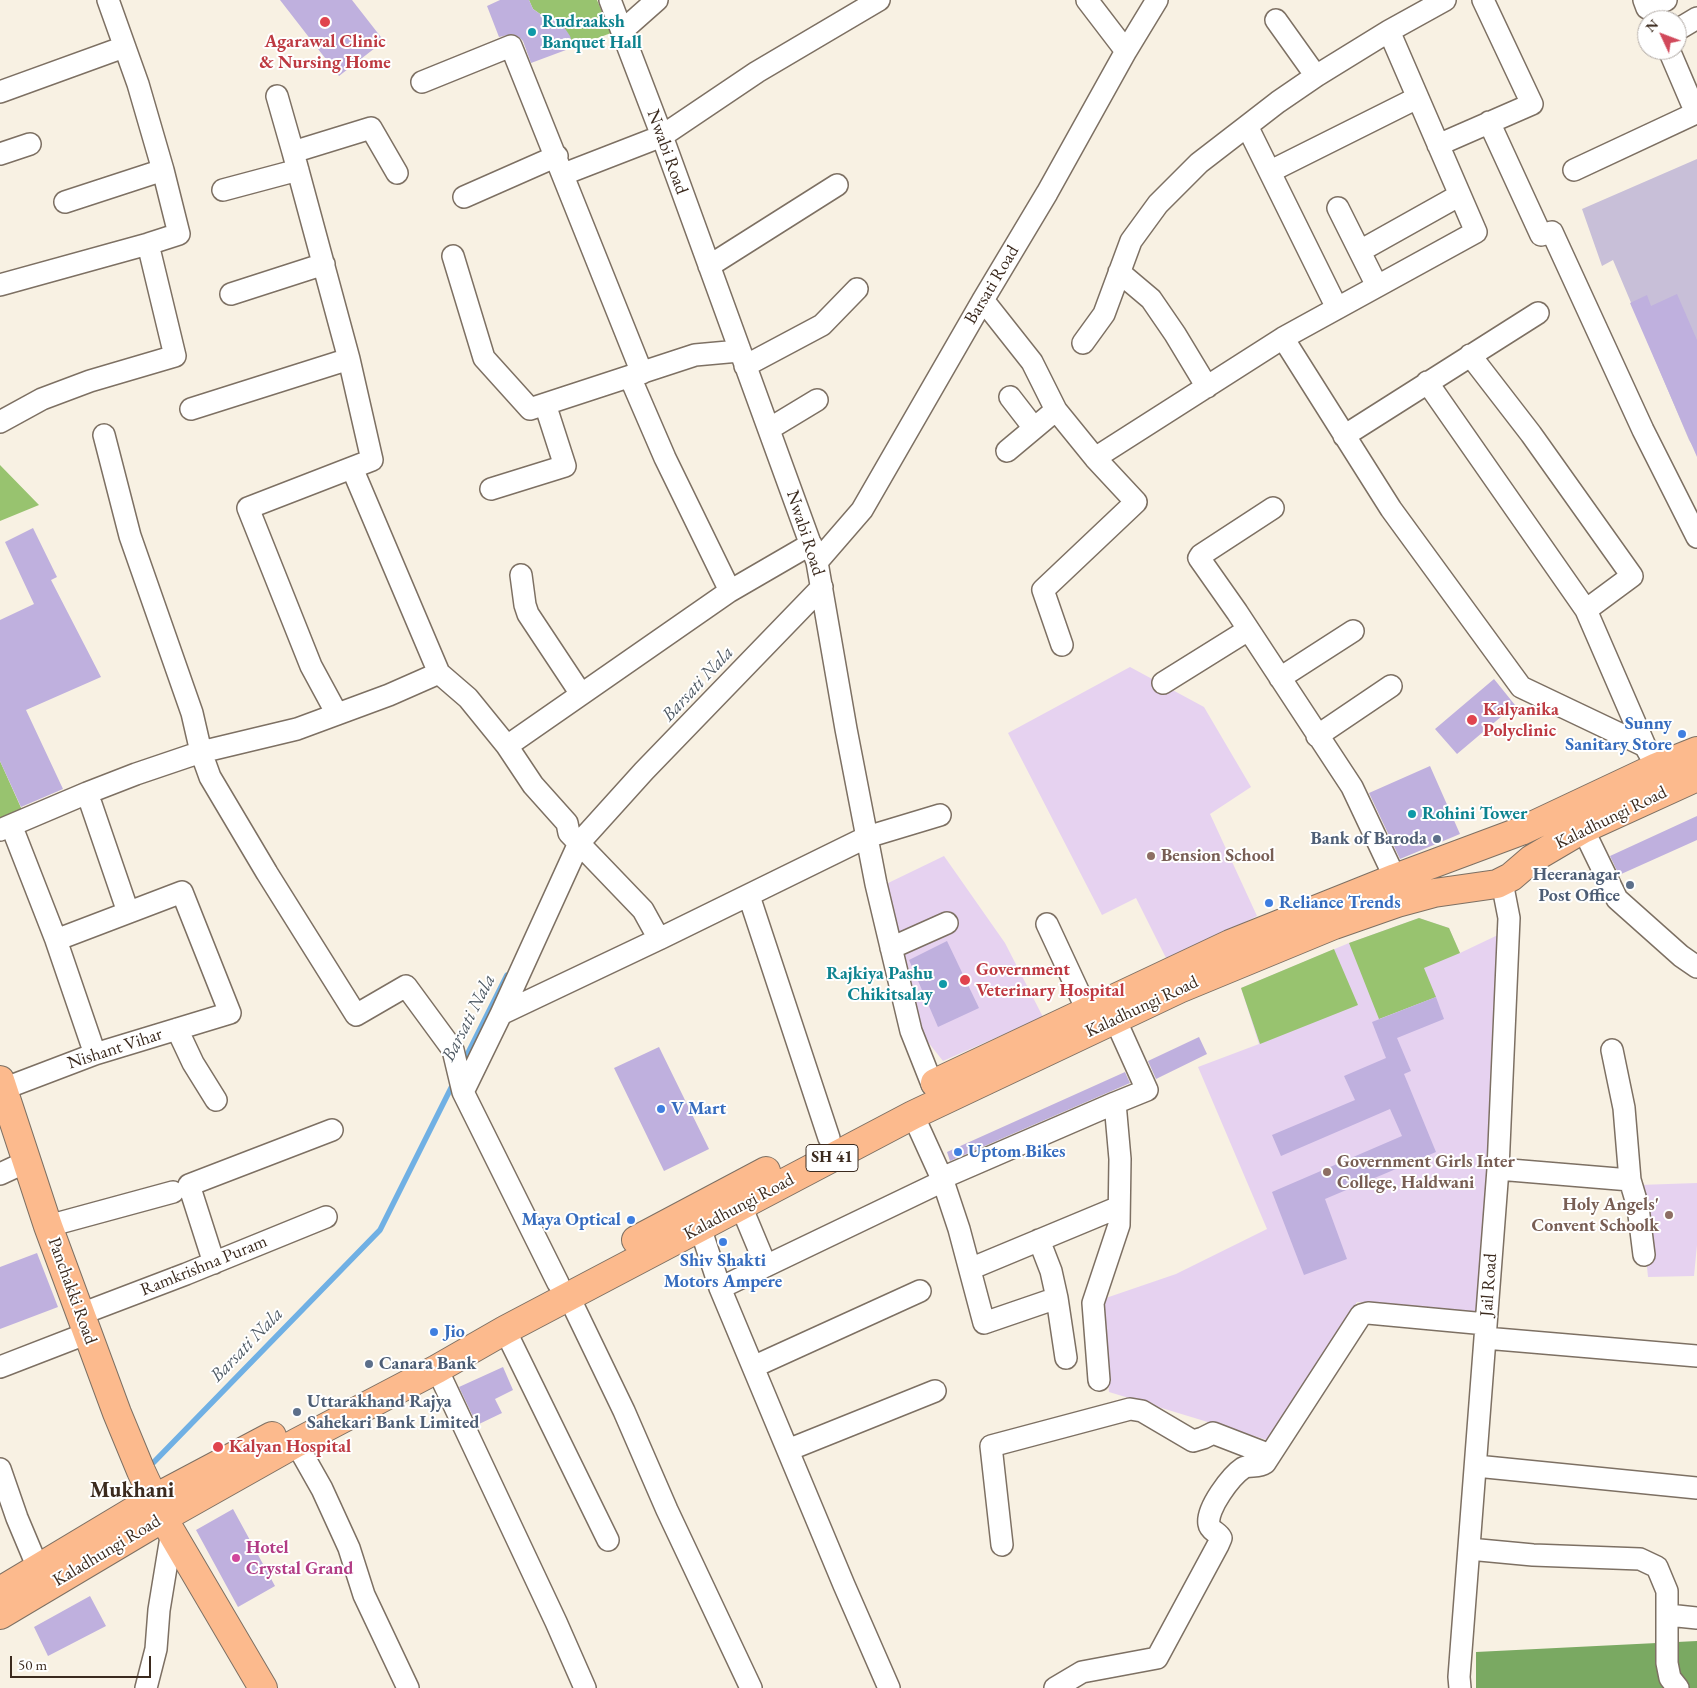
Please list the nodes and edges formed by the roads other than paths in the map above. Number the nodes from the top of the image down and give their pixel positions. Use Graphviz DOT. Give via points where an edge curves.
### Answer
graph roads {
  1 [pos="108,0"];
  2 [pos="610,0"];
  3 [pos="657,0"];
  4 [pos="879,0"];
  5 [pos="1086,0"];
  6 [pos="1157,0"];
  7 [pos="1483,0"];
  8 [pos="1644,0"];
  9 [pos="1666,0"];
  10 [pos="1440,1"];
  11 [pos="1276,20"];
  12 [pos="622,31"];
  13 [pos="1389,31"];
  14 [pos="124,47"];
  15 [pos="1126,51"];
  16 [pos="1673,60"];
  17 [pos="1316,76"];
  18 [pos="422,82"];
  19 [pos="0,92"];
  20 [pos="277,96"];
  21 [pos="1417,98"];
  22 [pos="1489,122"];
  23 [pos="1247,126"];
  24 [pos="662,136"];
  25 [pos="30,144"];
  26 [pos="1438,145"];
  27 [pos="0,154"];
  28 [pos="296,161"];
  29 [pos="560,165"];
  30 [pos="163,170"];
  31 [pos="1574,170"];
  32 [pos="1271,171"];
  33 [pos="397,173"];
  34 [pos="837,185"];
  35 [pos="223,190"];
  36 [pos="1460,195"];
  37 [pos="464,197"];
  38 [pos="65,202"];
  39 [pos="1338,208"];
  40 [pos="148,244"];
  41 [pos="1360,251"];
  42 [pos="453,256"];
  43 [pos="324,264"];
  44 [pos="709,266"];
  45 [pos="1119,272"];
  46 [pos="0,285"];
  47 [pos="1378,286"];
  48 [pos="857,289"];
  49 [pos="231,294"];
  50 [pos="983,300"];
  51 [pos="1337,308"];
  52 [pos="1538,313"];
  53 [pos="1283,338"];
  54 [pos="1083,343"];
  55 [pos="1470,355"];
  56 [pos="349,359"];
  57 [pos="742,359"];
  58 [pos="636,375"];
  59 [pos="1427,382"];
  60 [pos="1207,387"];
  61 [pos="1010,397"];
  62 [pos="818,400"];
  63 [pos="545,404"];
  64 [pos="191,409"];
  65 [pos="1056,410"];
  66 [pos="0,422"];
  67 [pos="1034,428"];
  68 [pos="768,429"];
  69 [pos="104,435"];
  70 [pos="1344,436"];
  71 [pos="1007,451"];
  72 [pos="1095,458"];
  73 [pos="352,468"];
  74 [pos="491,489"];
  75 [pos="1273,508"];
  76 [pos="1697,537"];
  77 [pos="814,553"];
  78 [pos="521,574"];
  79 [pos="822,587"];
  80 [pos="730,591"];
  81 [pos="1586,610"];
  82 [pos="1248,630"];
  83 [pos="1353,631"];
  84 [pos="1062,645"];
  85 [pos="439,673"];
  86 [pos="1280,678"];
  87 [pos="1164,684"];
  88 [pos="1391,686"];
  89 [pos="582,694"];
  90 [pos="337,714"];
  91 [pos="1317,736"];
  92 [pos="507,746"];
  93 [pos="1697,751"];
  94 [pos="201,752"];
  95 [pos="1656,768"];
  96 [pos="1697,777"];
  97 [pos="91,804"];
  98 [pos="940,815"];
  99 [pos="1583,829"];
  100 [pos="1521,831"];
  101 [pos="8,833"];
  102 [pos="867,837"];
  103 [pos="574,838"];
  104 [pos="1463,853"];
  105 [pos="1532,859"];
  106 [pos="1395,878"];
  107 [pos="1502,882"];
  108 [pos="1475,887"];
  109 [pos="749,896"];
  110 [pos="128,912"];
  111 [pos="947,923"];
  112 [pos="1047,924"];
  113 [pos="659,939"];
  114 [pos="56,940"];
  115 [pos="891,948"];
  116 [pos="1697,967"];
  117 [pos="1087,1010"];
  118 [pos="501,1014"];
  119 [pos="1115,1019"];
  120 [pos="177,1029"];
  121 [pos="1612,1050"];
  122 [pos="95,1054"];
  123 [pos="460,1079"];
  124 [pos="1,1084"];
  125 [pos="937,1093"];
  126 [pos="216,1100"];
  127 [pos="1115,1103"];
  128 [pos="913,1115"];
  129 [pos="332,1130"];
  130 [pos="829,1138"];
  131 [pos="26,1162"];
  132 [pos="1498,1169"];
  133 [pos="0,1174"];
  134 [pos="943,1179"];
  135 [pos="1630,1180"];
  136 [pos="173,1192"];
  137 [pos="741,1206"];
  138 [pos="1119,1207"];
  139 [pos="326,1217"];
  140 [pos="48,1226"];
  141 [pos="700,1227"];
  142 [pos="1039,1240"];
  143 [pos="1644,1255"];
  144 [pos="214,1263"];
  145 [pos="766,1266"];
  146 [pos="970,1269"];
  147 [pos="720,1288"];
  148 [pos="564,1290"];
  149 [pos="920,1292"];
  150 [pos="1057,1298"];
  151 [pos="84,1323"];
  152 [pos="505,1330"];
  153 [pos="1486,1331"];
  154 [pos="1697,1356"];
  155 [pos="1066,1358"];
  156 [pos="433,1362"];
  157 [pos="0,1367"];
  158 [pos="754,1367"];
  159 [pos="1099,1380"];
  160 [pos="935,1391"];
  161 [pos="292,1436"];
  162 [pos="788,1450"];
  163 [pos="1270,1455"];
  164 [pos="1476,1466"];
  165 [pos="0,1469"];
  166 [pos="1697,1488"];
  167 [pos="163,1516"];
  168 [pos="608,1540"];
  169 [pos="1002,1545"];
  170 [pos="1469,1549"];
  171 [pos="38,1568"];
  172 [pos="0,1591"];
  173 [pos="0,1615"];
  174 [pos="1668,1615"];
  175 [pos="1697,1618"];
  176 [pos="146,1688"];
  177 [pos="263,1688"];
  178 [pos="408,1688"];
  179 [pos="585,1688"];
  180 [pos="751,1688"];
  181 [pos="889,1688"];
  182 [pos="1055,1688"];
  183 [pos="1460,1688"];
  184 [pos="1678,1688"];
  1 -- 14 [label="street"];
  2 -- 12 [label="street, Nwabi Road"];
  3 -- 12 [label="street"];
  4 -- 24 [label="street" via="758,72"];
  5 -- 15 [label="street"];
  6 -- 15 [label="street, Barsati Road"];
  7 -- 22 [label="street" via="1532,104"];
  8 -- 9 [label="street" via="1647,8"];
  10 -- 13 [label="street"];
  11 -- 17 [label="street"];
  12 -- 24 [label="street, Nwabi Road"];
  13 -- 17 [label="street"];
  13 -- 21 [label="street"];
  14 -- 19 [label="street"];
  14 -- 30 [label="street"];
  15 -- 50 [label="street, Barsati Road"];
  16 -- 31 [label="street" via="1696,113"];
  17 -- 23 [label="street"];
  18 -- 29 [label="street" via="511,46"];
  20 -- 28 [label="street"];
  21 -- 26 [label="street"];
  21 -- 32 [label="street"];
  22 -- 26 [label="street"];
  22 -- 76 [label="street" via="1542,235 1552,232 1643,430"];
  23 -- 32 [label="street"];
  23 -- 45 [label="street" via="1199,163 1158,204 1131,241"];
  24 -- 29 [label="street"];
  24 -- 44 [label="street, Nwabi Road"];
  25 -- 27 [label="street"];
  26 -- 36 [label="street"];
  28 -- 33 [label="street" via="371,128"];
  28 -- 35 [label="street"];
  28 -- 43 [label="street"];
  29 -- 37 [label="street"];
  29 -- 58 [label="street"];
  30 -- 38 [label="street"];
  30 -- 40 [label="street" via="179,234"];
  32 -- 51 [label="street"];
  34 -- 44 [label="street"];
  36 -- 41 [label="street"];
  36 -- 47 [label="street" via="1476,232"];
  39 -- 41 [label="street"];
  40 -- 46 [label="street"];
  40 -- 66 [label="street" via="175,356 42,399"];
  41 -- 47 [label="street"];
  42 -- 63 [label="street" via="484,358 530,409"];
  43 -- 49 [label="street"];
  43 -- 56 [label="street"];
  44 -- 57 [label="street, Nwabi Road"];
  45 -- 54 [label="street" via="1104,314"];
  45 -- 60 [label="street" via="1151,299"];
  47 -- 51 [label="street"];
  48 -- 57 [label="street" via="822,325"];
  50 -- 65 [label="street" via="1032,362"];
  50 -- 77 [label="street, Barsati Road" via="862,510"];
  51 -- 53 [label="street"];
  52 -- 55 [label="street"];
  53 -- 60 [label="street"];
  53 -- 70 [label="street"];
  55 -- 59 [label="street"];
  55 -- 81 [label="street" via="1532,434 1632,576"];
  56 -- 64 [label="street"];
  56 -- 73 [label="street" via="372,460"];
  57 -- 58 [label="street" via="694,356"];
  57 -- 68 [label="street, Nwabi Road"];
  58 -- 63 [label="street"];
  58 -- 80 [label="street" via="665,458"];
  59 -- 70 [label="street"];
  59 -- 81 [label="street"];
  60 -- 72 [label="street"];
  61 -- 67 [label="street"];
  62 -- 68 [label="street"];
  63 -- 74 [label="street" via="565,466"];
  65 -- 67 [label="street"];
  65 -- 72 [label="street"];
  67 -- 71 [label="street"];
  68 -- 77 [label="street, Nwabi Road"];
  69 -- 94 [label="street" via="130,536 192,713"];
  70 -- 95 [label="street" via="1391,509 1521,687"];
  72 -- 84 [label="street" via="1136,502 1043,590"];
  73 -- 85 [label="street"];
  73 -- 90 [label="street" via="248,508 311,666"];
  75 -- 82 [label="street" via="1199,558"];
  77 -- 79 [label="street, Nwabi Road"];
  77 -- 80 [label="street, Barsati Road"];
  78 -- 89 [label="street" via="528,614"];
  79 -- 102 [label="street, Nwabi Road"];
  79 -- 103 [label="street" via="644,771"];
  80 -- 89 [label="street, Barsati Road"];
  81 -- 95 [label="street"];
  82 -- 86 [label="street"];
  82 -- 87 [label="street"];
  83 -- 86 [label="street"];
  85 -- 90 [label="street"];
  85 -- 92 [label="street" via="468,698"];
  86 -- 91 [label="street"];
  88 -- 91 [label="street"];
  89 -- 92 [label="street, Barsati Road"];
  90 -- 94 [label="street" via="267,738"];
  91 -- 106 [label="street" via="1352,787"];
  92 -- 103 [label="street" via="533,785 567,823"];
  93 -- 95 [label="main road, Kaladhungi Road / SH 41"];
  94 -- 101 [label="street" via="87,793"];
  94 -- 123 [label="street" via="210,777 356,1014 406,986 453,1050"];
  95 -- 96 [label="main road, Kaladhungi Road / SH 41"];
  95 -- 99 [label="main road, Kaladhungi Road / SH 41"];
  95 -- 100 [label="main road, Kaladhungi Road / SH 41"];
  97 -- 110 [label="street"];
  98 -- 102 [label="street"];
  99 -- 105 [label="main road, Kaladhungi Road / SH 41"];
  99 -- 116 [label="street" via="1616,899"];
  100 -- 104 [label="main road, Kaladhungi Road / SH 41"];
  100 -- 105 [label="main road" via="1530,844"];
  101 -- 114 [label="street"];
  102 -- 109 [label="street"];
  102 -- 115 [label="street, Nwabi Road"];
  103 -- 113 [label="street" via="643,910"];
  103 -- 118 [label="street"];
  104 -- 106 [label="main road, Kaladhungi Road / SH 41"];
  104 -- 108 [label="main road" via="1464,871"];
  105 -- 107 [label="main road, Kaladhungi Road / SH 41"];
  106 -- 117 [label="main road, Kaladhungi Road / SH 41" via="1230,944"];
  107 -- 108 [label="main road, Kaladhungi Road / SH 41"];
  107 -- 132 [label="street, Jail Road" via="1509,918"];
  108 -- 119 [label="main road, Kaladhungi Road / SH 41" via="1434,893 1334,925"];
  109 -- 113 [label="street"];
  109 -- 130 [label="street"];
  110 -- 114 [label="street"];
  110 -- 120 [label="street, Nishant Vihar" via="182,892 230,1013"];
  111 -- 115 [label="street"];
  112 -- 117 [label="street"];
  113 -- 118 [label="street"];
  114 -- 122 [label="street"];
  115 -- 125 [label="street, Nwabi Road" via="910,1031"];
  117 -- 125 [label="main road, Kaladhungi Road / SH 41"];
  118 -- 123 [label="street"];
  119 -- 125 [label="main road, Kaladhungi Road / SH 41"];
  119 -- 127 [label="street" via="1148,1090"];
  120 -- 122 [label="street, Nishant Vihar"];
  120 -- 126 [label="street" via="193,1064"];
  121 -- 135 [label="street" via="1624,1108"];
  122 -- 124 [label="street, Nishant Vihar"];
  123 -- 148 [label="street"];
  124 -- 131 [label="main road, Panchakki Road"];
  125 -- 128 [label="main road, Kaladhungi Road / SH 41"];
  125 -- 130 [label="main road, Kaladhungi Road / SH 41"];
  127 -- 134 [label="street"];
  127 -- 138 [label="street" via="1120,1159"];
  128 -- 134 [label="street"];
  128 -- 137 [label="main road, Kaladhungi Road / SH 41"];
  129 -- 144 [label="street" via="190,1185"];
  130 -- 148 [label="main road, Kaladhungi Road / SH 41" via="677,1217"];
  131 -- 133 [label="street"];
  131 -- 140 [label="main road, Panchakki Road"];
  132 -- 135 [label="street"];
  132 -- 153 [label="street, Jail Road"];
  134 -- 145 [label="street"];
  134 -- 146 [label="street"];
  135 -- 143 [label="street" via="1638,1207"];
  136 -- 140 [label="street"];
  137 -- 141 [label="main road, Kaladhungi Road / SH 41"];
  137 -- 145 [label="street"];
  138 -- 142 [label="street"];
  138 -- 159 [label="street" via="1119,1225 1093,1303"];
  139 -- 144 [label="street, Ramkrishna Puram"];
  140 -- 151 [label="main road, Panchakki Road"];
  141 -- 147 [label="street"];
  141 -- 148 [label="main road, Kaladhungi Road / SH 41"];
  142 -- 146 [label="street"];
  142 -- 150 [label="street"];
  144 -- 151 [label="street, Ramkrishna Puram"];
  145 -- 147 [label="street"];
  146 -- 150 [label="street" via="984,1323"];
  147 -- 158 [label="street"];
  148 -- 152 [label="main road, Kaladhungi Road / SH 41"];
  148 -- 156 [label="main road, Kaladhungi Road / SH 41"];
  148 -- 180 [label="street"];
  149 -- 158 [label="street"];
  150 -- 155 [label="street"];
  151 -- 157 [label="street, Ramkrishna Puram"];
  151 -- 167 [label="main road, Panchakki Road" via="117,1413"];
  152 -- 156 [label="main road, Kaladhungi Road / SH 41"];
  152 -- 168 [label="street"];
  153 -- 154 [label="street"];
  153 -- 163 [label="street" via="1368,1313 1361,1315"];
  153 -- 164 [label="street, Jail Road"];
  156 -- 161 [label="main road, Kaladhungi Road / SH 41"];
  156 -- 179 [label="street"];
  158 -- 162 [label="street"];
  160 -- 162 [label="street"];
  161 -- 167 [label="main road, Kaladhungi Road / SH 41"];
  161 -- 178 [label="street" via="346,1539 364,1595"];
  162 -- 181 [label="street"];
  163 -- 169 [label="street" via="1213,1433 1192,1441 1142,1411 1130,1409 991,1446"];
  163 -- 182 [label="street" via="1262,1465 1243,1468 1211,1508 1208,1523 1221,1538 1157,1658 1082,1672"];
  164 -- 166 [label="street"];
  164 -- 170 [label="street, Jail Road"];
  165 -- 171 [label="street"];
  167 -- 171 [label="main road, Kaladhungi Road / SH 41"];
  167 -- 173 [label="main road, Kaladhungi Road / SH 41"];
  167 -- 176 [label="street" via="160,1610 156,1648"];
  167 -- 177 [label="main road, Panchakki Road"];
  170 -- 174 [label="street" via="1640,1559 1657,1567 1667,1591"];
  170 -- 183 [label="street, Jail Road"];
  171 -- 172 [label="main road, Kaladhungi Road / SH 41"];
  174 -- 175 [label="street"];
  174 -- 184 [label="street" via="1667,1663 1670,1678"];
}
